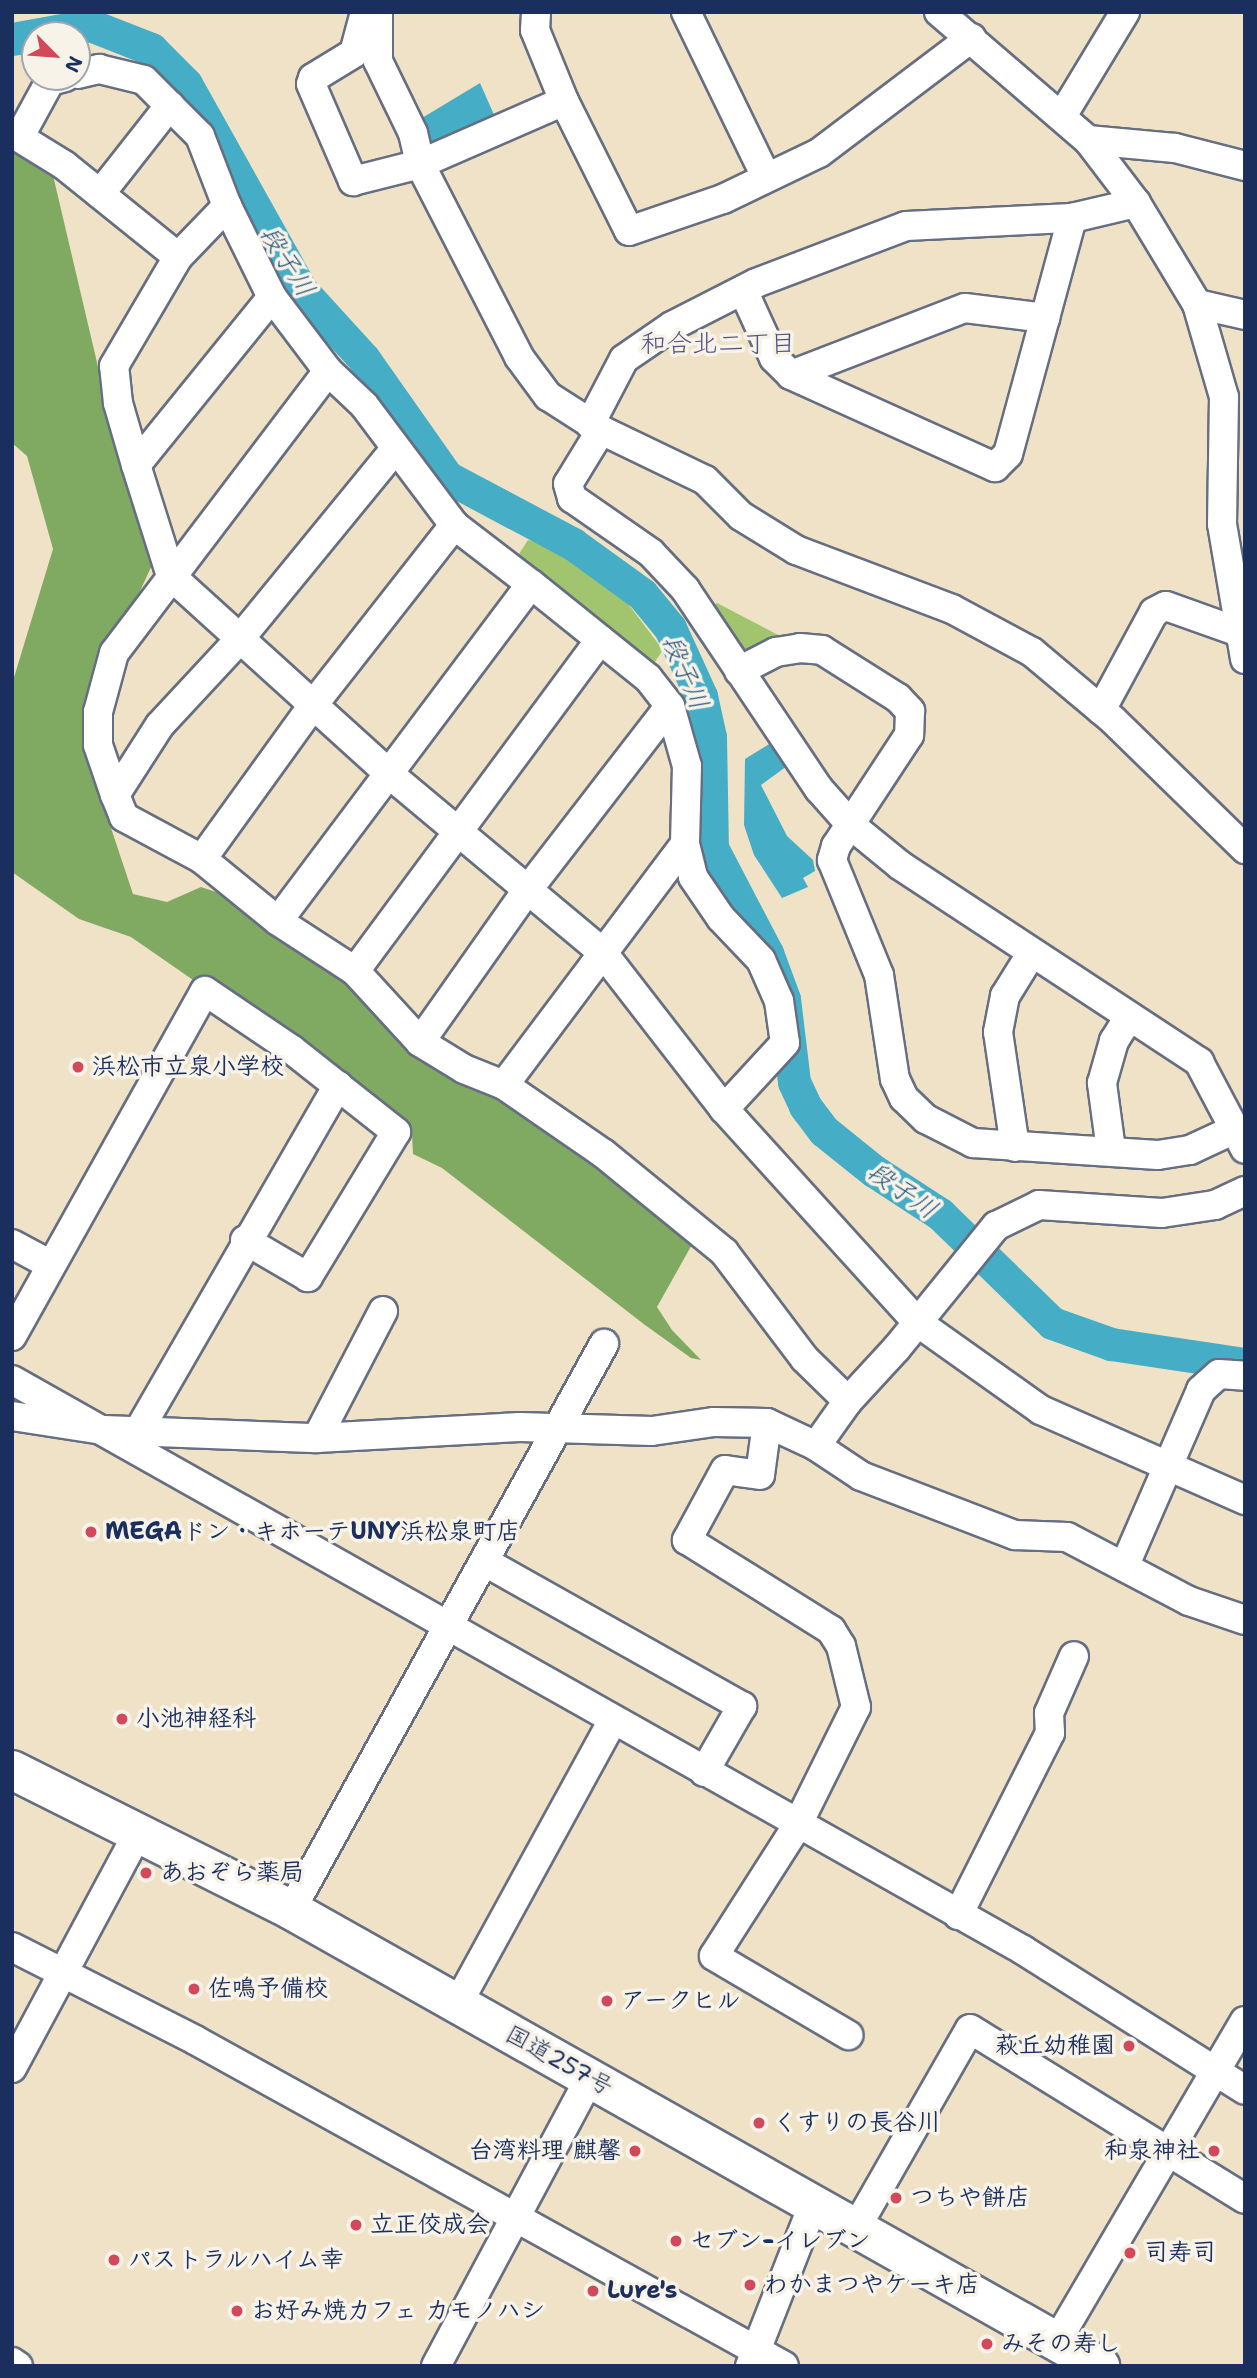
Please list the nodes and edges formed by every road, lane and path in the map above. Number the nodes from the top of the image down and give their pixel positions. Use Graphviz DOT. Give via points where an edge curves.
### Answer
graph roads {
  1 [pos="365,12"];
  2 [pos="377,12"];
  3 [pos="536,12"];
  4 [pos="686,12"];
  5 [pos="939,12"];
  6 [pos="1125,12"];
  7 [pos="971,38"];
  8 [pos="91,71"];
  9 [pos="44,91"];
  10 [pos="564,101"];
  11 [pos="170,105"];
  12 [pos="1062,116"];
  13 [pos="16,135"];
  14 [pos="1088,140"];
  15 [pos="420,164"];
  16 [pos="1245,166"];
  17 [pos="766,177"];
  18 [pos="100,194"];
  19 [pos="1136,202"];
  20 [pos="228,206"];
  21 [pos="1072,218"];
  22 [pos="178,257"];
  23 [pos="743,290"];
  24 [pos="272,298"];
  25 [pos="1197,304"];
  26 [pos="1245,315"];
  27 [pos="1045,318"];
  28 [pos="328,371"];
  29 [pos="791,375"];
  30 [pos="596,427"];
  31 [pos="395,449"];
  32 [pos="136,465"];
  33 [pos="454,525"];
  34 [pos="171,576"];
  35 [pos="1237,583"];
  36 [pos="531,584"];
  37 [pos="600,640"];
  38 [pos="239,641"];
  39 [pos="1242,645"];
  40 [pos="739,671"];
  41 [pos="313,705"];
  42 [pos="670,706"];
  43 [pos="1101,710"];
  44 [pos="388,773"];
  45 [pos="115,795"];
  46 [pos="852,826"];
  47 [pos="458,832"];
  48 [pos="685,844"];
  49 [pos="1245,849"];
  50 [pos="202,859"];
  51 [pos="526,892"];
  52 [pos="278,921"];
  53 [pos="603,953"];
  54 [pos="1031,954"];
  55 [pos="355,971"];
  56 [pos="1129,1017"];
  57 [pos="420,1042"];
  58 [pos="338,1085"];
  59 [pos="504,1085"];
  60 [pos="724,1109"];
  61 [pos="1240,1139"];
  62 [pos="1015,1147"];
  63 [pos="1111,1150"];
  64 [pos="1245,1191"];
  65 [pos="245,1240"];
  66 [pos="12,1244"];
  67 [pos="51,1265"];
  68 [pos="383,1311"];
  69 [pos="917,1322"];
  70 [pos="12,1336"];
  71 [pos="604,1344"];
  72 [pos="1245,1376"];
  73 [pos="12,1380"];
  74 [pos="848,1401"];
  75 [pos="12,1416"];
  76 [pos="767,1423"];
  77 [pos="560,1428"];
  78 [pos="104,1430"];
  79 [pos="139,1430"];
  80 [pos="317,1438"];
  81 [pos="816,1446"];
  82 [pos="1169,1468"];
  83 [pos="1245,1500"];
  84 [pos="485,1562"];
  85 [pos="1125,1565"];
  86 [pos="1245,1620"];
  87 [pos="447,1629"];
  88 [pos="1074,1656"];
  89 [pos="613,1720"];
  90 [pos="12,1770"];
  91 [pos="704,1772"];
  92 [pos="797,1826"];
  93 [pos="138,1833"];
  94 [pos="291,1910"];
  95 [pos="958,1915"];
  96 [pos="12,1947"];
  97 [pos="63,1972"];
  98 [pos="457,2005"];
  99 [pos="1245,2021"];
  100 [pos="848,2035"];
  101 [pos="12,2068"];
  102 [pos="1216,2074"];
  103 [pos="590,2078"];
  104 [pos="1245,2090"];
  105 [pos="1169,2152"];
  106 [pos="1245,2199"];
  107 [pos="813,2205"];
  108 [pos="517,2217"];
  109 [pos="856,2228"];
  110 [pos="1050,2338"];
  111 [pos="754,2357"];
  112 [pos="12,2362"];
  113 [pos="18,2366"];
  114 [pos="436,2366"];
  115 [pos="785,2366"];
  116 [pos="1100,2366"];
  1 -- 15 [label="street" via="354,53 313,78 311,84 353,181"];
  2 -- 15 [label="street" via="379,61 413,133"];
  3 -- 10 [label="street" via="535,30"];
  4 -- 17 [label="street"];
  5 -- 7 [label="street"];
  6 -- 12 [label="street"];
  7 -- 12 [label="street"];
  7 -- 17 [label="street" via="819,153"];
  8 -- 11 [label="street" via="144,80"];
  9 -- 13 [label="street"];
  10 -- 15 [label="street"];
  10 -- 17 [label="street" via="629,231 723,199"];
  11 -- 18 [label="street"];
  11 -- 20 [label="street" via="200,136"];
  12 -- 14 [label="street"];
  13 -- 18 [label="street"];
  14 -- 16 [label="street" via="1175,148"];
  14 -- 19 [label="street"];
  15 -- 30 [label="street" via="519,357 548,396"];
  18 -- 22 [label="street"];
  19 -- 21 [label="street"];
  19 -- 25 [label="street"];
  20 -- 22 [label="street"];
  20 -- 24 [label="street"];
  21 -- 23 [label="street" via="906,226"];
  21 -- 27 [label="street"];
  22 -- 32 [label="street" via="114,366 118,403"];
  23 -- 29 [label="street" via="774,358"];
  23 -- 30 [label="street" via="672,326 624,359"];
  24 -- 28 [label="street"];
  24 -- 32 [label="street"];
  25 -- 26 [label="street"];
  25 -- 35 [label="street" via="1224,397 1222,524"];
  27 -- 29 [label="street" via="965,308"];
  27 -- 29 [label="street" via="1008,454 995,467"];
  28 -- 31 [label="street" via="364,405"];
  28 -- 34 [label="street"];
  30 -- 40 [label="street" via="568,484 572,498 651,553 685,589"];
  30 -- 43 [label="street" via="705,480 741,516 796,550 952,609 1032,652"];
  31 -- 33 [label="street"];
  31 -- 38 [label="street"];
  32 -- 34 [label="street"];
  33 -- 36 [label="street"];
  33 -- 41 [label="street"];
  34 -- 38 [label="street"];
  34 -- 45 [label="street" via="114,653 106,673 98,712 98,745"];
  35 -- 39 [label="street"];
  36 -- 37 [label="street"];
  36 -- 44 [label="street"];
  37 -- 42 [label="street" via="648,678"];
  37 -- 47 [label="street"];
  38 -- 41 [label="street"];
  38 -- 45 [label="street" via="160,725"];
  39 -- 43 [label="street" via="1166,606 1154,612"];
  40 -- 46 [label="street" via="819,789"];
  40 -- 46 [label="street" via="776,652 822,650 910,710 909,735"];
  41 -- 44 [label="street"];
  41 -- 50 [label="street"];
  42 -- 48 [label="street" via="687,766"];
  42 -- 51 [label="street"];
  43 -- 49 [label="street"];
  44 -- 47 [label="street"];
  44 -- 52 [label="street"];
  45 -- 50 [label="street" via="124,817"];
  46 -- 54 [label="street" via="901,866"];
  46 -- 62 [label="street" via="836,846 832,860 879,975 895,1079 904,1098 953,1135 974,1143"];
  47 -- 51 [label="street"];
  47 -- 55 [label="street"];
  48 -- 53 [label="street"];
  48 -- 60 [label="street" via="693,877 721,918 761,960 779,1001 785,1043"];
  50 -- 52 [label="street"];
  51 -- 53 [label="street"];
  51 -- 57 [label="street"];
  52 -- 55 [label="street"];
  53 -- 59 [label="street"];
  53 -- 60 [label="street"];
  54 -- 56 [label="street"];
  54 -- 62 [label="street" via="1005,996 998,1032"];
  55 -- 57 [label="street"];
  56 -- 61 [label="street" via="1199,1062"];
  56 -- 63 [label="street" via="1114,1041 1102,1083"];
  57 -- 59 [label="street" via="464,1069"];
  58 -- 65 [label="street"];
  58 -- 65 [label="street" via="396,1132 308,1277"];
  58 -- 67 [label="street" via="205,991"];
  59 -- 74 [label="street" via="604,1154 724,1252 804,1359"];
  60 -- 69 [label="street"];
  61 -- 63 [label="street" via="1158,1155"];
  62 -- 63 [label="street"];
  64 -- 69 [label="street" via="1215,1205 1163,1213 1039,1205 996,1226"];
  65 -- 79 [label="street"];
  66 -- 67 [label="street"];
  67 -- 70 [label="street"];
  68 -- 80 [label="street"];
  69 -- 74 [label="street"];
  69 -- 82 [label="street" via="1041,1410"];
  71 -- 77 [label="street"];
  72 -- 82 [label="street" via="1219,1374 1201,1390"];
  73 -- 78 [label="street"];
  74 -- 81 [label="street"];
  75 -- 78 [label="street"];
  76 -- 77 [label="street" via="714,1422 652,1431"];
  76 -- 81 [label="street"];
  76 -- 92 [label="street" via="760,1475 725,1470 687,1540 831,1630 841,1646 856,1707"];
  77 -- 80 [label="street"];
  77 -- 84 [label="street"];
  78 -- 79 [label="street"];
  78 -- 87 [label="street"];
  79 -- 80 [label="street"];
  81 -- 85 [label="street" via="861,1476 1014,1535 1066,1537"];
  82 -- 83 [label="street"];
  82 -- 85 [label="street"];
  84 -- 87 [label="street"];
  84 -- 91 [label="street" via="742,1706"];
  85 -- 86 [label="street" via="1189,1601"];
  87 -- 89 [label="street"];
  87 -- 94 [label="street"];
  88 -- 95 [label="street" via="1049,1713 1050,1733"];
  89 -- 91 [label="street"];
  89 -- 98 [label="street"];
  90 -- 93 [label="highway, 国道257号"];
  91 -- 92 [label="street"];
  92 -- 95 [label="street"];
  92 -- 100 [label="street" via="714,1956"];
  93 -- 94 [label="highway, 国道257号"];
  93 -- 97 [label="street"];
  94 -- 98 [label="highway, 国道257号"];
  95 -- 102 [label="street" via="1078,1984"];
  96 -- 97 [label="street"];
  97 -- 101 [label="street"];
  97 -- 108 [label="street"];
  98 -- 103 [label="highway, 国道257号"];
  99 -- 102 [label="street"];
  102 -- 104 [label="street"];
  102 -- 105 [label="street"];
  103 -- 107 [label="highway, 国道257号"];
  103 -- 108 [label="street"];
  105 -- 106 [label="street"];
  105 -- 109 [label="street" via="970,2029"];
  105 -- 110 [label="street" via="1064,2329"];
  107 -- 109 [label="highway, 国道257号"];
  107 -- 111 [label="street"];
  108 -- 111 [label="street"];
  108 -- 114 [label="street"];
  109 -- 110 [label="highway, 国道257号"];
  110 -- 116 [label="highway, 国道257号"];
  111 -- 115 [label="street"];
  112 -- 113 [label="street"];
}
